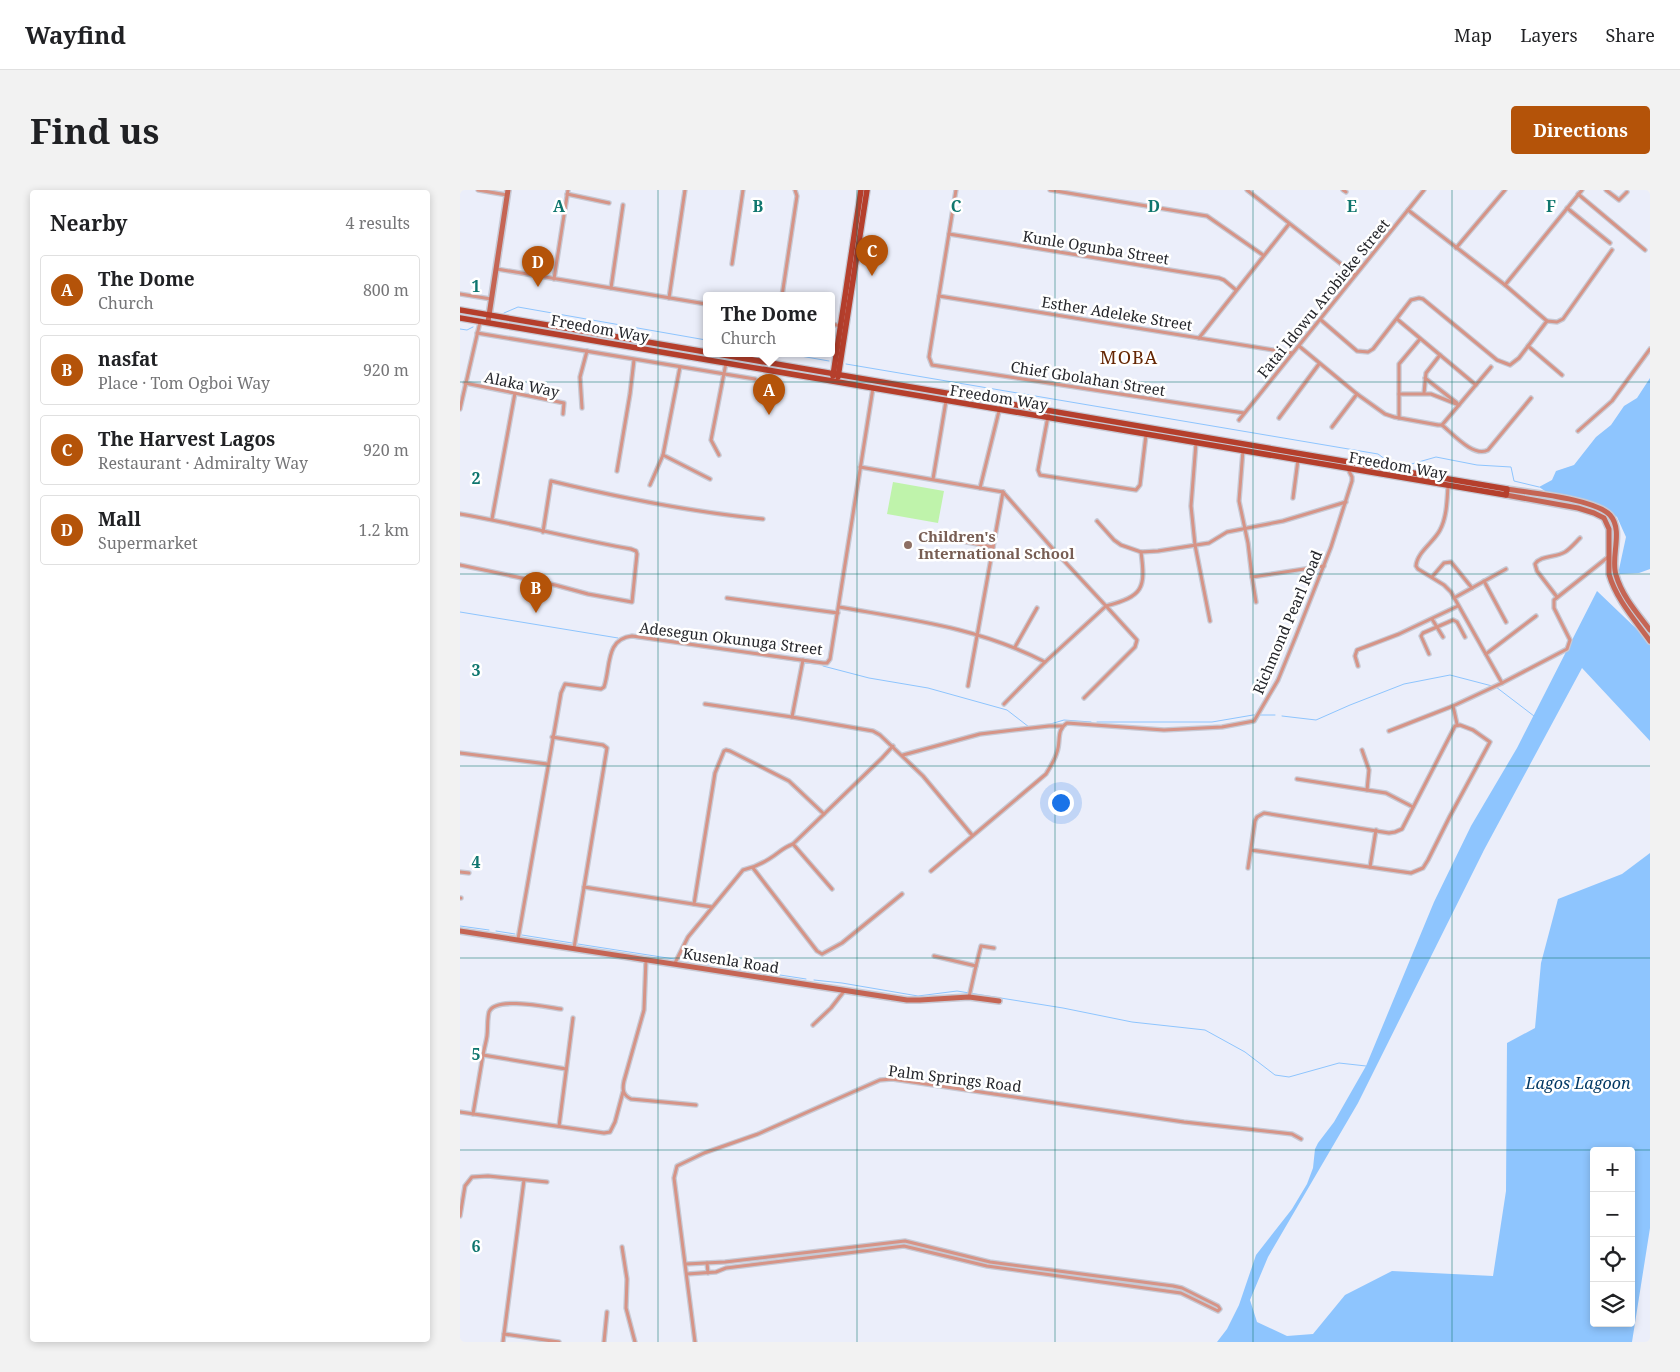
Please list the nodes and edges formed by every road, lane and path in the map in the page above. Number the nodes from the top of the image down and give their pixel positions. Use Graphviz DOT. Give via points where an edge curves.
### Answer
graph roads {
  1 [pos="478,190"];
  2 [pos="685,190"];
  3 [pos="743,190"];
  4 [pos="795,190"];
  5 [pos="862,190"];
  6 [pos="867,190"];
  7 [pos="956,190"];
  8 [pos="1050,190"];
  9 [pos="1247,190"];
  10 [pos="1424,190"];
  11 [pos="1505,190"];
  12 [pos="1582,190"];
  13 [pos="1606,190"];
  14 [pos="568,192"];
  15 [pos="1627,192"];
  16 [pos="507,193"];
  17 [pos="1578,194"];
  18 [pos="609,203"];
  19 [pos="623,205"];
  20 [pos="1567,208"];
  21 [pos="1408,210"];
  22 [pos="1289,224"];
  23 [pos="949,234"];
  24 [pos="1610,243"];
  25 [pos="1456,248"];
  26 [pos="1612,250"];
  27 [pos="1645,250"];
  28 [pos="1263,255"];
  29 [pos="732,264"];
  30 [pos="496,269"];
  31 [pos="1355,275"];
  32 [pos="554,279"];
  33 [pos="1505,285"];
  34 [pos="611,288"];
  35 [pos="1236,290"];
  36 [pos="783,292"];
  37 [pos="460,294"];
  38 [pos="939,296"];
  39 [pos="669,298"];
  40 [pos="492,299"];
  41 [pos="703,304"];
  42 [pos="460,310"];
  43 [pos="489,315"];
  44 [pos="460,318"];
  45 [pos="1396,319"];
  46 [pos="1321,320"];
  47 [pos="480,321"];
  48 [pos="1547,321"];
  49 [pos="488,322"];
  50 [pos="835,325"];
  51 [pos="843,326"];
  52 [pos="477,334"];
  53 [pos="1200,338"];
  54 [pos="1420,339"];
  55 [pos="1299,345"];
  56 [pos="1528,346"];
  57 [pos="1650,349"];
  58 [pos="586,351"];
  59 [pos="703,351"];
  60 [pos="1292,353"];
  61 [pos="1440,355"];
  62 [pos="736,357"];
  63 [pos="634,360"];
  64 [pos="726,362"];
  65 [pos="1319,364"];
  66 [pos="680,366"];
  67 [pos="1491,367"];
  68 [pos="836,374"];
  69 [pos="724,375"];
  70 [pos="1562,375"];
  71 [pos="1425,378"];
  72 [pos="755,379"];
  73 [pos="834,381"];
  74 [pos="465,384"];
  75 [pos="1476,384"];
  76 [pos="873,388"];
  77 [pos="516,393"];
  78 [pos="1424,393"];
  79 [pos="1357,394"];
  80 [pos="1399,394"];
  81 [pos="1531,398"];
  82 [pos="946,401"];
  83 [pos="1001,403"];
  84 [pos="1459,405"];
  85 [pos="582,408"];
  86 [pos="460,409"];
  87 [pos="1000,410"];
  88 [pos="1048,411"];
  89 [pos="1244,413"];
  90 [pos="563,414"];
  91 [pos="1047,418"];
  92 [pos="1279,418"];
  93 [pos="1399,418"];
  94 [pos="1239,420"];
  95 [pos="1442,425"];
  96 [pos="1332,427"];
  97 [pos="1578,431"];
  98 [pos="1146,434"];
  99 [pos="1196,443"];
  100 [pos="1244,444"];
  101 [pos="1243,451"];
  102 [pos="664,455"];
  103 [pos="718,455"];
  104 [pos="1298,460"];
  105 [pos="860,467"];
  106 [pos="1348,468"];
  107 [pos="617,471"];
  108 [pos="710,479"];
  109 [pos="933,479"];
  110 [pos="650,485"];
  111 [pos="1448,486"];
  112 [pos="980,488"];
  113 [pos="1003,492"];
  114 [pos="1507,492"];
  115 [pos="1294,498"];
  116 [pos="1346,502"];
  117 [pos="1595,510"];
  118 [pos="460,514"];
  119 [pos="492,519"];
  120 [pos="763,519"];
  121 [pos="1097,521"];
  122 [pos="1244,528"];
  123 [pos="543,532"];
  124 [pos="945,538"];
  125 [pos="1580,538"];
  126 [pos="1196,545"];
  127 [pos="993,548"];
  128 [pos="1141,552"];
  129 [pos="1609,556"];
  130 [pos="460,565"];
  131 [pos="1324,566"];
  132 [pos="1506,569"];
  133 [pos="1252,577"];
  134 [pos="1432,577"];
  135 [pos="1484,581"];
  136 [pos="1472,588"];
  137 [pos="1557,597"];
  138 [pos="727,598"];
  139 [pos="1454,598"];
  140 [pos="1256,602"];
  141 [pos="1106,606"];
  142 [pos="1458,606"];
  143 [pos="839,607"];
  144 [pos="1037,608"];
  145 [pos="838,613"];
  146 [pos="1536,616"];
  147 [pos="1432,619"];
  148 [pos="1210,621"];
  149 [pos="1506,622"];
  150 [pos="1437,628"];
  151 [pos="1650,630"];
  152 [pos="978,634"];
  153 [pos="1465,636"];
  154 [pos="1443,637"];
  155 [pos="1650,641"];
  156 [pos="1015,647"];
  157 [pos="1429,654"];
  158 [pos="1486,654"];
  159 [pos="803,660"];
  160 [pos="1045,662"];
  161 [pos="1358,666"];
  162 [pos="1502,683"];
  163 [pos="968,686"];
  164 [pos="1084,698"];
  165 [pos="705,704"];
  166 [pos="1004,704"];
  167 [pos="1453,706"];
  168 [pos="792,717"];
  169 [pos="1457,724"];
  170 [pos="1062,726"];
  171 [pos="1389,731"];
  172 [pos="552,737"];
  173 [pos="892,746"];
  174 [pos="1362,750"];
  175 [pos="460,753"];
  176 [pos="902,756"];
  177 [pos="547,764"];
  178 [pos="1297,779"];
  179 [pos="1367,790"];
  180 [pos="1413,807"];
  181 [pos="824,814"];
  182 [pos="1376,830"];
  183 [pos="972,835"];
  184 [pos="793,844"];
  185 [pos="1251,850"];
  186 [pos="1370,867"];
  187 [pos="753,868"];
  188 [pos="1248,868"];
  189 [pos="931,871"];
  190 [pos="460,872"];
  191 [pos="469,874"];
  192 [pos="584,887"];
  193 [pos="832,889"];
  194 [pos="902,894"];
  195 [pos="694,904"];
  196 [pos="712,906"];
  197 [pos="460,930"];
  198 [pos="518,940"];
  199 [pos="574,948"];
  200 [pos="994,948"];
  201 [pos="934,956"];
  202 [pos="646,959"];
  203 [pos="675,963"];
  204 [pos="976,966"];
  205 [pos="846,990"];
  206 [pos="970,994"];
  207 [pos="999,1001"];
  208 [pos="561,1009"];
  209 [pos="573,1018"];
  210 [pos="813,1025"];
  211 [pos="483,1056"];
  212 [pos="566,1069"];
  213 [pos="623,1092"];
  214 [pos="696,1105"];
  215 [pos="460,1112"];
  216 [pos="473,1114"];
  217 [pos="559,1126"];
  218 [pos="1302,1139"];
  219 [pos="524,1180"];
  220 [pos="548,1182"];
  221 [pos="460,1216"];
  222 [pos="622,1248"];
  223 [pos="707,1262"];
  224 [pos="686,1264"];
  225 [pos="708,1273"];
  226 [pos="687,1274"];
  227 [pos="607,1312"];
  228 [pos="504,1334"];
  229 [pos="503,1342"];
  230 [pos="559,1342"];
  231 [pos="604,1342"];
  232 [pos="635,1342"];
  233 [pos="695,1342"];
  1 -- 16 [label="street"];
  2 -- 39 [label="street"];
  3 -- 29 [label="street"];
  4 -- 36 [label="street" via="797,196"];
  5 -- 51 [label="main road"];
  6 -- 51 [label="main road"];
  7 -- 23 [label="street"];
  8 -- 28 [label="street" via="1207,216"];
  9 -- 22 [label="street"];
  10 -- 21 [label="street, Fatai Idowu Arobieke Street"];
  11 -- 25 [label="street"];
  12 -- 17 [label="street"];
  13 -- 15 [label="street" via="1619,200"];
  14 -- 18 [label="street"];
  14 -- 32 [label="street"];
  16 -- 30 [label="main road"];
  17 -- 20 [label="street"];
  17 -- 27 [label="street"];
  19 -- 34 [label="street"];
  20 -- 24 [label="street"];
  20 -- 33 [label="street"];
  21 -- 25 [label="street"];
  21 -- 31 [label="street, Fatai Idowu Arobieke Street"];
  22 -- 28 [label="street"];
  22 -- 31 [label="street"];
  23 -- 35 [label="street, Kunle Ogunba Street" via="1219,278"];
  23 -- 38 [label="street"];
  25 -- 33 [label="street"];
  26 -- 48 [label="street" via="1562,319"];
  28 -- 35 [label="street"];
  30 -- 32 [label="street"];
  30 -- 40 [label="main road"];
  31 -- 46 [label="street, Fatai Idowu Arobieke Street"];
  32 -- 34 [label="street"];
  33 -- 48 [label="street"];
  34 -- 39 [label="street"];
  35 -- 53 [label="street"];
  37 -- 40 [label="street"];
  38 -- 53 [label="street, Esther Adeleke Street"];
  38 -- 89 [label="street, Chief Gbolahan Street" via="932,365"];
  39 -- 41 [label="street"];
  40 -- 43 [label="main road"];
  42 -- 43 [label="main road, Freedom Way"];
  43 -- 49 [label="main road"];
  43 -- 59 [label="main road, Freedom Way"];
  44 -- 47 [label="main road, Freedom Way"];
  45 -- 46 [label="street" via="1373,349 1363,353"];
  45 -- 54 [label="street"];
  45 -- 56 [label="street" via="1411,300 1419,298 1505,364 1514,363"];
  46 -- 55 [label="street, Fatai Idowu Arobieke Street"];
  47 -- 49 [label="main road, Freedom Way"];
  47 -- 52 [label="street"];
  48 -- 56 [label="street"];
  49 -- 64 [label="main road, Freedom Way"];
  50 -- 51 [label="street"];
  51 -- 68 [label="main road"];
  52 -- 58 [label="street"];
  52 -- 74 [label="street"];
  53 -- 60 [label="street, Esther Adeleke Street"];
  54 -- 61 [label="street"];
  54 -- 80 [label="street" via="1399,364"];
  55 -- 60 [label="street, Fatai Idowu Arobieke Street"];
  55 -- 65 [label="street"];
  56 -- 70 [label="street"];
  57 -- 97 [label="street" via="1612,401"];
  58 -- 63 [label="street"];
  58 -- 85 [label="street" via="580,377"];
  60 -- 89 [label="street, Fatai Idowu Arobieke Street"];
  61 -- 71 [label="street"];
  61 -- 75 [label="street"];
  62 -- 68 [label="main road, Freedom Way"];
  63 -- 66 [label="street"];
  63 -- 107 [label="street"];
  64 -- 69 [label="street"];
  64 -- 73 [label="main road, Freedom Way"];
  65 -- 79 [label="street"];
  65 -- 92 [label="street"];
  66 -- 69 [label="street"];
  66 -- 102 [label="street"];
  67 -- 75 [label="street"];
  68 -- 73 [label="main road"];
  68 -- 83 [label="main road, Freedom Way"];
  69 -- 72 [label="street"];
  69 -- 103 [label="street" via="710,440"];
  71 -- 78 [label="street"];
  71 -- 84 [label="street"];
  73 -- 76 [label="main road, Freedom Way"];
  74 -- 77 [label="street, Alaka Way"];
  74 -- 86 [label="street"];
  75 -- 84 [label="street"];
  76 -- 82 [label="main road, Freedom Way"];
  76 -- 105 [label="street, Adesegun Okunuga Street"];
  77 -- 90 [label="street, Alaka Way" via="564,403"];
  77 -- 119 [label="street"];
  78 -- 80 [label="street"];
  78 -- 84 [label="street"];
  79 -- 93 [label="street" via="1385,414"];
  79 -- 96 [label="street"];
  80 -- 93 [label="street"];
  81 -- 95 [label="street" via="1484,453 1473,451"];
  82 -- 87 [label="main road, Freedom Way"];
  82 -- 109 [label="street"];
  83 -- 87 [label="street"];
  83 -- 88 [label="main road, Freedom Way"];
  84 -- 95 [label="street"];
  87 -- 91 [label="main road, Freedom Way"];
  87 -- 112 [label="street"];
  88 -- 91 [label="street"];
  88 -- 100 [label="main road, Freedom Way"];
  89 -- 94 [label="street, Fatai Idowu Arobieke Street"];
  91 -- 98 [label="main road, Freedom Way"];
  91 -- 98 [label="street" via="1038,470 1040,474 1060,479 1136,490 1140,485"];
  93 -- 95 [label="street"];
  98 -- 99 [label="main road, Freedom Way"];
  99 -- 101 [label="main road, Freedom Way"];
  99 -- 126 [label="street" via="1191,506"];
  100 -- 101 [label="street"];
  100 -- 114 [label="main road, Freedom Way"];
  101 -- 104 [label="main road, Freedom Way"];
  101 -- 122 [label="street" via="1240,501"];
  102 -- 108 [label="street"];
  102 -- 110 [label="street"];
  104 -- 106 [label="main road, Freedom Way"];
  104 -- 115 [label="street"];
  105 -- 109 [label="street"];
  105 -- 143 [label="street, Adesegun Okunuga Street"];
  106 -- 111 [label="main road, Freedom Way"];
  106 -- 116 [label="street, Richmond Pearl Road" via="1352,481"];
  109 -- 112 [label="street"];
  111 -- 114 [label="main road, Freedom Way"];
  111 -- 134 [label="street" via="1441,528 1416,564 1418,569"];
  112 -- 113 [label="street"];
  113 -- 127 [label="street"];
  113 -- 141 [label="street"];
  114 -- 117 [label="main road" via="1579,502"];
  116 -- 122 [label="street" via="1283,521"];
  116 -- 131 [label="street, Richmond Pearl Road"];
  117 -- 129 [label="main road" via="1610,529"];
  117 -- 151 [label="main road" via="1609,514 1614,521 1616,575 1629,603"];
  118 -- 119 [label="street"];
  119 -- 123 [label="street"];
  120 -- 123 [label="street" via="624,499 551,481"];
  121 -- 128 [label="street" via="1121,545"];
  122 -- 126 [label="street"];
  122 -- 133 [label="street"];
  123 -- 130 [label="street" via="636,551 632,602"];
  124 -- 127 [label="street"];
  125 -- 137 [label="street" via="1566,552 1542,558 1535,564"];
  126 -- 128 [label="street"];
  126 -- 148 [label="street"];
  127 -- 152 [label="street"];
  128 -- 141 [label="street" via="1142,584 1134,596"];
  129 -- 137 [label="street"];
  129 -- 155 [label="main road" via="1610,580"];
  131 -- 133 [label="street"];
  131 -- 170 [label="street, Richmond Pearl Road" via="1278,680 1254,721 1212,728 1164,730 1067,723"];
  132 -- 135 [label="street"];
  133 -- 140 [label="street"];
  134 -- 136 [label="street" via="1444,563 1451,562"];
  134 -- 139 [label="street" via="1448,588"];
  135 -- 136 [label="street"];
  135 -- 149 [label="street"];
  136 -- 139 [label="street"];
  137 -- 162 [label="street" via="1554,608 1570,640 1567,649"];
  138 -- 145 [label="street"];
  139 -- 142 [label="street"];
  141 -- 160 [label="street"];
  141 -- 164 [label="street" via="1137,640 1136,647"];
  142 -- 147 [label="street"];
  142 -- 158 [label="street"];
  143 -- 145 [label="street, Adesegun Okunuga Street"];
  143 -- 152 [label="street"];
  144 -- 156 [label="street"];
  145 -- 159 [label="street, Adesegun Okunuga Street" via="830,659 827,663"];
  146 -- 158 [label="street"];
  147 -- 150 [label="street"];
  147 -- 161 [label="street" via="1357,650"];
  150 -- 153 [label="street" via="1455,620"];
  150 -- 154 [label="street"];
  150 -- 157 [label="street" via="1421,636"];
  152 -- 156 [label="street"];
  152 -- 163 [label="street"];
  156 -- 160 [label="street"];
  158 -- 162 [label="street"];
  159 -- 168 [label="street"];
  159 -- 172 [label="street, Adesegun Okunuga Street" via="623,637 614,644 604,687 568,683 562,688"];
  160 -- 166 [label="street"];
  162 -- 167 [label="street"];
  165 -- 168 [label="street"];
  167 -- 169 [label="street"];
  167 -- 171 [label="street"];
  168 -- 173 [label="street" via="873,731"];
  169 -- 180 [label="street"];
  169 -- 186 [label="street" via="1489,740 1490,744 1428,860 1423,868 1411,873"];
  170 -- 176 [label="street, Richmond Pearl Road" via="980,734"];
  170 -- 183 [label="street" via="1058,750 1046,774"];
  172 -- 177 [label="street"];
  172 -- 192 [label="street" via="607,748"];
  173 -- 176 [label="street"];
  173 -- 181 [label="street"];
  174 -- 179 [label="street" via="1369,770"];
  175 -- 177 [label="street"];
  176 -- 183 [label="street"];
  177 -- 198 [label="street"];
  178 -- 179 [label="street"];
  179 -- 180 [label="street" via="1386,793"];
  180 -- 182 [label="street" via="1399,831"];
  181 -- 184 [label="street"];
  181 -- 195 [label="street" via="789,781 730,751 724,751 715,773"];
  182 -- 185 [label="street" via="1264,813 1256,817"];
  182 -- 186 [label="street"];
  183 -- 189 [label="street"];
  184 -- 187 [label="street"];
  184 -- 193 [label="street"];
  185 -- 186 [label="street"];
  185 -- 188 [label="street"];
  187 -- 194 [label="street" via="816,951 822,954 842,943"];
  187 -- 196 [label="street" via="743,870"];
  190 -- 191 [label="street"];
  192 -- 195 [label="street"];
  192 -- 199 [label="street"];
  195 -- 196 [label="street"];
  196 -- 203 [label="street" via="688,937"];
  197 -- 198 [label="main road, Kusenla Road"];
  198 -- 199 [label="main road, Kusenla Road"];
  199 -- 202 [label="main road, Kusenla Road"];
  200 -- 204 [label="street" via="981,946"];
  201 -- 204 [label="street"];
  202 -- 203 [label="main road, Kusenla Road"];
  202 -- 213 [label="street" via="644,1010"];
  203 -- 205 [label="main road, Kusenla Road"];
  204 -- 206 [label="street"];
  205 -- 206 [label="main road, Kusenla Road" via="920,1000"];
  205 -- 210 [label="street"];
  206 -- 207 [label="main road, Kusenla Road"];
  208 -- 211 [label="street" via="521,1004 496,1005 490,1010"];
  209 -- 212 [label="street"];
  211 -- 212 [label="street"];
  211 -- 216 [label="street"];
  212 -- 217 [label="street"];
  213 -- 214 [label="street" via="631,1099"];
  213 -- 217 [label="street" via="610,1132"];
  215 -- 216 [label="street"];
  216 -- 217 [label="street"];
  218 -- 224 [label="street, Palm Springs Road" via="1292,1134 1184,1122 908,1081 880,1080 677,1166 674,1178"];
  219 -- 220 [label="street"];
  219 -- 221 [label="street" via="472,1177 465,1186"];
  219 -- 228 [label="street"];
  222 -- 232 [label="street" via="627,1279 626,1308"];
  223 -- 224 [label="street"];
  223 -- 225 [label="street"];
  223 -- 225 [label="street" via="905,1241 990,1262 1173,1286 1220,1309 1218,1311 1181,1292 987,1266 904,1246"];
  224 -- 226 [label="street, Palm Springs Road"];
  225 -- 226 [label="street"];
  226 -- 233 [label="street, Palm Springs Road"];
  227 -- 231 [label="street"];
  228 -- 229 [label="street"];
  228 -- 230 [label="street"];
}
